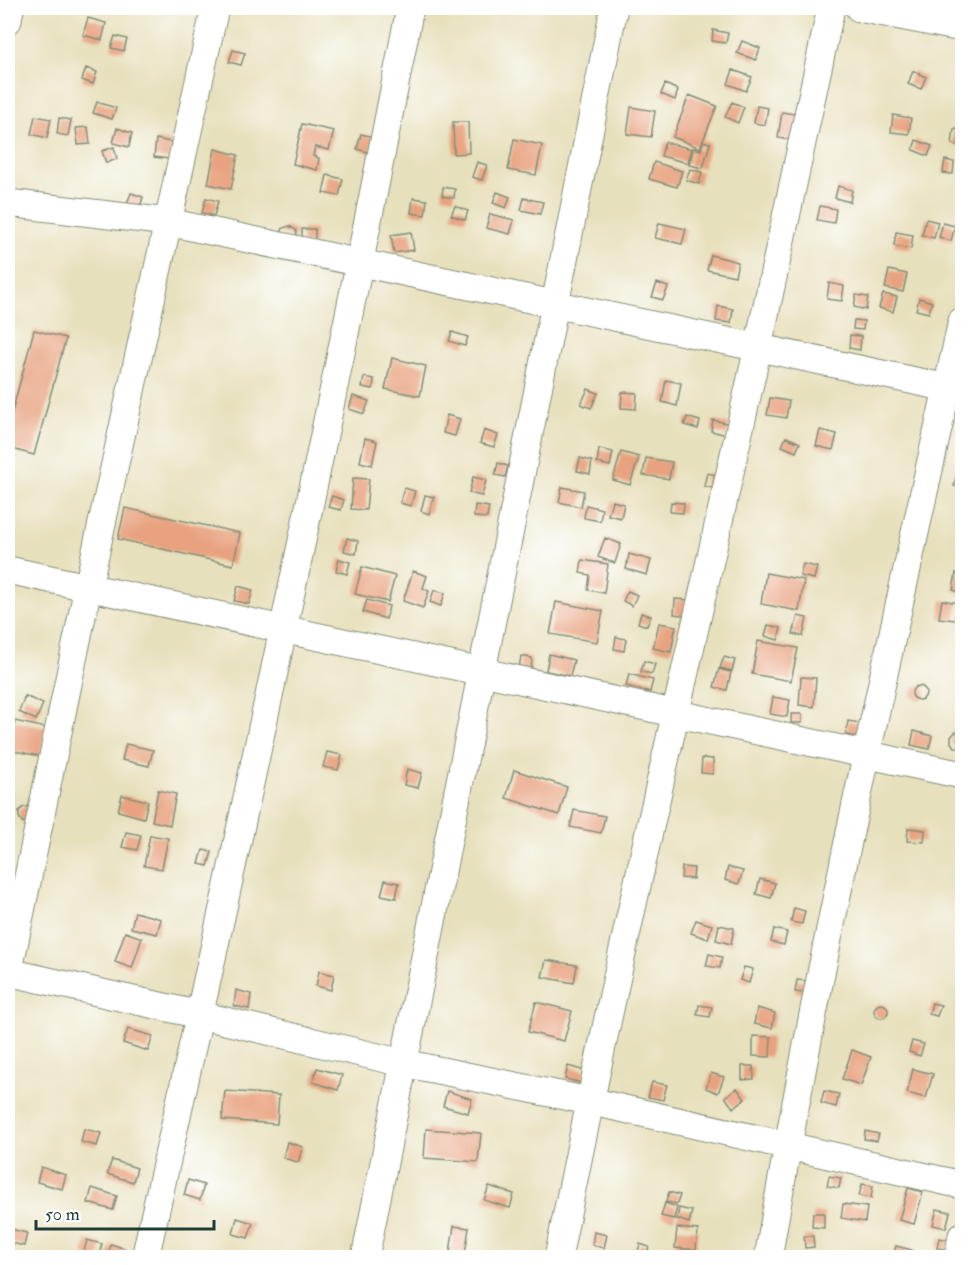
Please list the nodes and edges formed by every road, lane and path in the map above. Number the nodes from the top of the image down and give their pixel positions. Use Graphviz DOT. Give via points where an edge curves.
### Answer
graph roads {
  1 [pos="10,8"];
  2 [pos="215,8"];
  3 [pos="410,8"];
  4 [pos="614,8"];
  5 [pos="831,8"];
  6 [pos="859,8"];
  7 [pos="8,20"];
  8 [pos="963,28"];
  9 [pos="8,203"];
  10 [pos="168,222"];
  11 [pos="360,263"];
  12 [pos="555,304"];
  13 [pos="963,321"];
  14 [pos="758,348"];
  15 [pos="955,389"];
  16 [pos="8,570"];
  17 [pos="88,587"];
  18 [pos="284,629"];
  19 [pos="481,671"];
  20 [pos="675,714"];
  21 [pos="865,755"];
  22 [pos="963,775"];
  23 [pos="8,973"];
  24 [pos="200,1015"];
  25 [pos="403,1063"];
  26 [pos="590,1101"];
  27 [pos="788,1145"];
  28 [pos="963,1185"];
  29 [pos="963,1236"];
  30 [pos="145,1257"];
  31 [pos="365,1257"];
  32 [pos="558,1257"];
  33 [pos="768,1257"];
  34 [pos="958,1257"];
  1 -- 7 [label="street"];
  2 -- 10 [label="street"];
  3 -- 11 [label="street"];
  4 -- 12 [label="street"];
  5 -- 14 [label="street"];
  6 -- 8 [label="street"];
  9 -- 10 [label="street"];
  10 -- 11 [label="street"];
  10 -- 17 [label="street"];
  11 -- 12 [label="street"];
  11 -- 18 [label="street"];
  12 -- 14 [label="street"];
  12 -- 19 [label="street"];
  13 -- 15 [label="street"];
  14 -- 15 [label="street"];
  14 -- 20 [label="street"];
  15 -- 21 [label="street"];
  16 -- 17 [label="street"];
  17 -- 18 [label="street"];
  17 -- 23 [label="street"];
  18 -- 19 [label="street"];
  18 -- 24 [label="street"];
  19 -- 20 [label="street"];
  19 -- 25 [label="street"];
  20 -- 21 [label="street"];
  20 -- 26 [label="street"];
  21 -- 22 [label="street"];
  21 -- 27 [label="street"];
  23 -- 24 [label="street"];
  24 -- 25 [label="street"];
  24 -- 30 [label="street"];
  25 -- 26 [label="street"];
  25 -- 31 [label="street"];
  26 -- 27 [label="street"];
  26 -- 32 [label="street"];
  27 -- 28 [label="street"];
  27 -- 33 [label="street"];
  29 -- 34 [label="street"];
}
